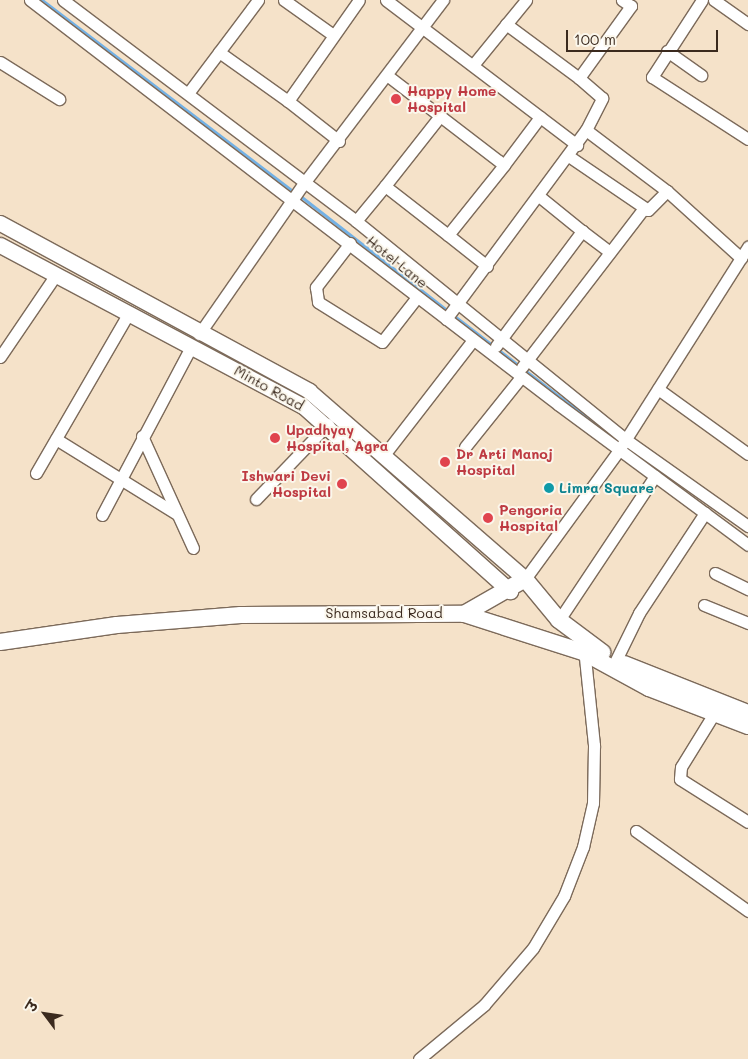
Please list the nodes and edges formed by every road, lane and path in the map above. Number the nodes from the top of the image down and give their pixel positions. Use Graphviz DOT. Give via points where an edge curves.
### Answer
graph roads {
  1 [pos="30,0"];
  2 [pos="63,0"];
  3 [pos="258,0"];
  4 [pos="284,0"];
  5 [pos="359,0"];
  6 [pos="386,0"];
  7 [pos="443,0"];
  8 [pos="526,0"];
  9 [pos="702,0"];
  10 [pos="714,0"];
  11 [pos="630,2"];
  12 [pos="506,24"];
  13 [pos="748,24"];
  14 [pos="424,27"];
  15 [pos="333,35"];
  16 [pos="668,51"];
  17 [pos="219,52"];
  18 [pos="0,62"];
  19 [pos="473,65"];
  20 [pos="701,75"];
  21 [pos="388,76"];
  22 [pos="579,78"];
  23 [pos="189,92"];
  24 [pos="59,99"];
  25 [pos="288,101"];
  26 [pos="440,116"];
  27 [pos="540,117"];
  28 [pos="586,130"];
  29 [pos="748,139"];
  30 [pos="339,142"];
  31 [pos="576,146"];
  32 [pos="570,157"];
  33 [pos="504,165"];
  34 [pos="304,183"];
  35 [pos="385,186"];
  36 [pos="667,191"];
  37 [pos="540,197"];
  38 [pos="292,199"];
  39 [pos="644,208"];
  40 [pos="356,221"];
  41 [pos="0,223"];
  42 [pos="582,230"];
  43 [pos="448,235"];
  44 [pos="350,243"];
  45 [pos="0,245"];
  46 [pos="748,247"];
  47 [pos="610,252"];
  48 [pos="741,258"];
  49 [pos="487,266"];
  50 [pos="55,276"];
  51 [pos="417,297"];
  52 [pos="457,305"];
  53 [pos="128,314"];
  54 [pos="446,319"];
  55 [pos="199,334"];
  56 [pos="473,340"];
  57 [pos="500,340"];
  58 [pos="191,347"];
  59 [pos="491,353"];
  60 [pos="0,357"];
  61 [pos="526,362"];
  62 [pos="519,375"];
  63 [pos="658,389"];
  64 [pos="328,424"];
  65 [pos="142,436"];
  66 [pos="56,439"];
  67 [pos="623,444"];
  68 [pos="465,447"];
  69 [pos="748,454"];
  70 [pos="384,455"];
  71 [pos="36,473"];
  72 [pos="655,476"];
  73 [pos="120,479"];
  74 [pos="256,499"];
  75 [pos="704,512"];
  76 [pos="177,514"];
  77 [pos="102,515"];
  78 [pos="746,534"];
  79 [pos="192,548"];
  80 [pos="715,574"];
  81 [pos="525,579"];
  82 [pos="748,589"];
  83 [pos="510,591"];
  84 [pos="704,605"];
  85 [pos="464,614"];
  86 [pos="559,620"];
  87 [pos="748,623"];
  88 [pos="0,642"];
  89 [pos="585,648"];
  90 [pos="616,660"];
  91 [pos="717,709"];
  92 [pos="748,713"];
  93 [pos="748,726"];
  94 [pos="748,822"];
  95 [pos="636,830"];
  96 [pos="748,911"];
  97 [pos="420,1059"];
  1 -- 38 [label="street, Hotel Lane"];
  2 -- 23 [label="street"];
  3 -- 17 [label="street"];
  4 -- 15 [label="street"];
  5 -- 15 [label="street"];
  6 -- 14 [label="street"];
  7 -- 14 [label="street"];
  8 -- 12 [label="street"];
  9 -- 16 [label="street"];
  10 -- 13 [label="street"];
  11 -- 22 [label="street"];
  12 -- 19 [label="street"];
  12 -- 22 [label="street"];
  14 -- 19 [label="street"];
  14 -- 21 [label="street"];
  15 -- 25 [label="street"];
  16 -- 20 [label="street"];
  16 -- 29 [label="street" via="652,74 654,80"];
  17 -- 23 [label="street"];
  17 -- 25 [label="street"];
  18 -- 24 [label="street"];
  19 -- 27 [label="street"];
  21 -- 26 [label="street"];
  21 -- 30 [label="street"];
  22 -- 28 [label="street" via="602,98"];
  23 -- 34 [label="street"];
  25 -- 30 [label="street"];
  26 -- 33 [label="street"];
  26 -- 35 [label="street"];
  27 -- 31 [label="street"];
  27 -- 33 [label="street"];
  28 -- 31 [label="street"];
  28 -- 36 [label="street"];
  30 -- 34 [label="street"];
  31 -- 32 [label="street"];
  32 -- 37 [label="street"];
  32 -- 39 [label="street"];
  33 -- 43 [label="street"];
  34 -- 38 [label="street"];
  34 -- 40 [label="street"];
  35 -- 40 [label="street"];
  35 -- 43 [label="street"];
  36 -- 39 [label="street" via="652,209"];
  36 -- 48 [label="street"];
  37 -- 42 [label="street"];
  37 -- 49 [label="street"];
  38 -- 44 [label="street, Hotel Lane"];
  38 -- 55 [label="street"];
  39 -- 47 [label="street"];
  40 -- 52 [label="street"];
  41 -- 55 [label="street, Minto Road"];
  42 -- 47 [label="street"];
  42 -- 57 [label="street"];
  43 -- 49 [label="street"];
  44 -- 51 [label="street, Hotel Lane"];
  44 -- 51 [label="street" via="316,287 318,302 382,342"];
  45 -- 50 [label="street, Minto Road"];
  46 -- 48 [label="street"];
  47 -- 61 [label="street"];
  48 -- 63 [label="street"];
  49 -- 52 [label="street"];
  50 -- 53 [label="street, Minto Road"];
  50 -- 60 [label="street"];
  51 -- 54 [label="street, Hotel Lane"];
  52 -- 54 [label="street"];
  52 -- 57 [label="street"];
  53 -- 58 [label="street, Minto Road"];
  53 -- 66 [label="street"];
  54 -- 56 [label="street, Hotel Lane"];
  55 -- 70 [label="street, Minto Road" via="309,391"];
  56 -- 59 [label="street, Hotel Lane"];
  56 -- 70 [label="street"];
  57 -- 59 [label="street"];
  57 -- 61 [label="street"];
  58 -- 64 [label="street, Minto Road" via="276,389"];
  58 -- 65 [label="street"];
  59 -- 62 [label="street, Hotel Lane"];
  61 -- 62 [label="street"];
  61 -- 67 [label="street"];
  62 -- 67 [label="street, Hotel Lane"];
  62 -- 68 [label="street"];
  63 -- 67 [label="street"];
  63 -- 69 [label="street"];
  64 -- 74 [label="street"];
  64 -- 83 [label="street, Minto Road"];
  65 -- 73 [label="street"];
  65 -- 76 [label="street"];
  66 -- 71 [label="street"];
  66 -- 73 [label="street"];
  67 -- 72 [label="street, Hotel Lane"];
  67 -- 78 [label="street"];
  67 -- 81 [label="street"];
  70 -- 81 [label="street, Minto Road"];
  72 -- 75 [label="street, Hotel Lane"];
  72 -- 86 [label="street"];
  73 -- 76 [label="street"];
  73 -- 77 [label="street"];
  75 -- 78 [label="street, Hotel Lane"];
  75 -- 90 [label="street" via="639,613"];
  76 -- 79 [label="street"];
  80 -- 82 [label="street"];
  81 -- 83 [label="main road"];
  81 -- 86 [label="main road, Minto Road"];
  83 -- 85 [label="main road"];
  84 -- 87 [label="street"];
  85 -- 88 [label="main road, Shamsabad Road" via="241,615 117,625"];
  85 -- 89 [label="main road, Shamsabad Road"];
  86 -- 89 [label="main road, Minto Road"];
  89 -- 90 [label="main road, Shamsabad Road"];
  89 -- 91 [label="main road, Shamsabad Road" via="626,677"];
  89 -- 97 [label="street" via="594,745 593,803 584,847 564,896 533,948 484,1005"];
  90 -- 91 [label="main road, Shamsabad Road"];
  91 -- 92 [label="main road, Shamsabad Road"];
  91 -- 93 [label="main road, Shamsabad Road"];
  91 -- 94 [label="street" via="681,767 680,778"];
  95 -- 96 [label="street"];
}
